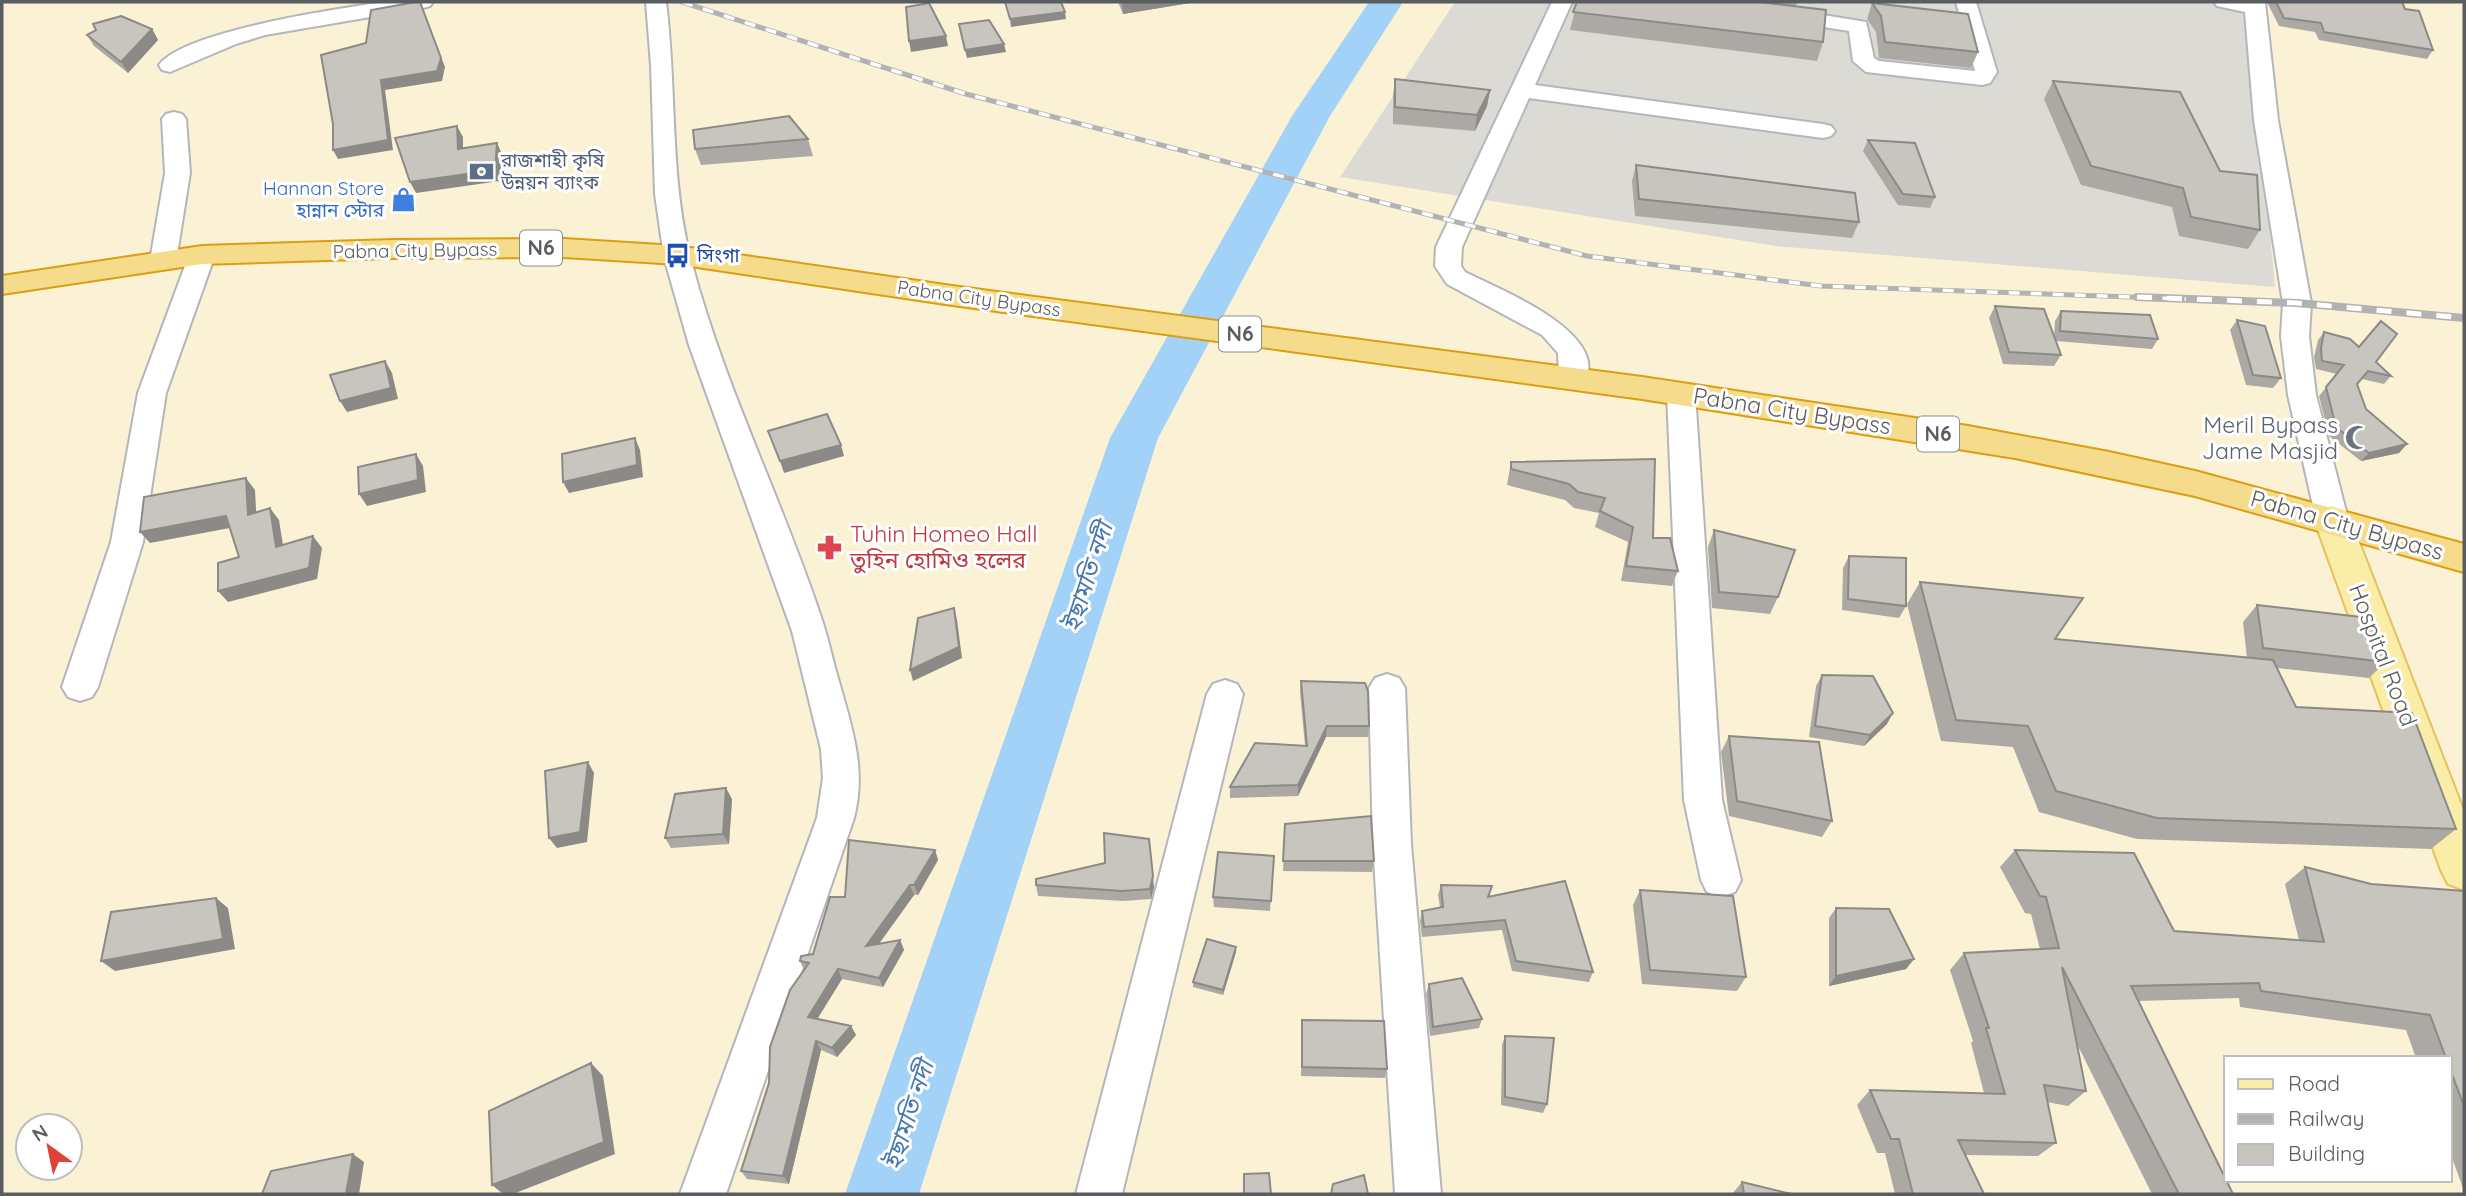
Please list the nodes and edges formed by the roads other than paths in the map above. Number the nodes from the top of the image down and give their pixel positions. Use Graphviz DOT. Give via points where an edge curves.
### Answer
graph roads {
  1 [pos="424,2"];
  2 [pos="1562,2"];
  3 [pos="1966,2"];
  4 [pos="2224,2"];
  5 [pos="649,4"];
  6 [pos="2255,4"];
  7 [pos="1762,12"];
  8 [pos="170,65"];
  9 [pos="1522,90"];
  10 [pos="174,120"];
  11 [pos="1823,131"];
  12 [pos="202,255"];
  13 [pos="677,255"];
  14 [pos="163,261"];
  15 [pos="2,285"];
  16 [pos="1573,378"];
  17 [pos="1681,393"];
  18 [pos="2332,519"];
  19 [pos="2464,558"];
  20 [pos="80,687"];
  21 [pos="1387,688"];
  22 [pos="1225,694"];
  23 [pos="2464,870"];
  24 [pos="1721,880"];
  25 [pos="703,1194"];
  26 [pos="1099,1194"];
  27 [pos="1418,1194"];
  1 -- 8 [label="street" via="262,30 205,46"];
  2 -- 9 [label="street"];
  3 -- 7 [label="street" via="1986,72 1982,78 1874,67 1864,61 1859,26"];
  4 -- 6 [label="street"];
  5 -- 13 [label="street" via="661,31 664,167"];
  6 -- 18 [label="street" via="2266,120 2297,303 2295,336 2302,394"];
  9 -- 11 [label="street"];
  9 -- 16 [label="street" via="1449,247 1448,266 1456,278 1552,329 1572,351"];
  10 -- 14 [label="street" via="180,145"];
  12 -- 13 [label="highway, Pabna City Bypass / N6" via="564,248"];
  12 -- 14 [label="highway, Pabna City Bypass / N6"];
  12 -- 20 [label="street" via="152,393 127,542"];
  13 -- 16 [label="highway, Pabna City Bypass / N6"];
  13 -- 25 [label="street" via="716,382 801,606 841,759 841,792 831,835"];
  14 -- 15 [label="highway, Pabna City Bypass / N6"];
  16 -- 17 [label="highway, Pabna City Bypass / N6"];
  17 -- 18 [label="highway, Pabna City Bypass / N6" via="2018,446 2154,473"];
  17 -- 24 [label="street" via="1703,800"];
  18 -- 19 [label="highway, Pabna City Bypass / N6"];
  18 -- 23 [label="main road, Hospital Road"];
  21 -- 27 [label="street" via="1392,844"];
  22 -- 26 [label="street"];
}
